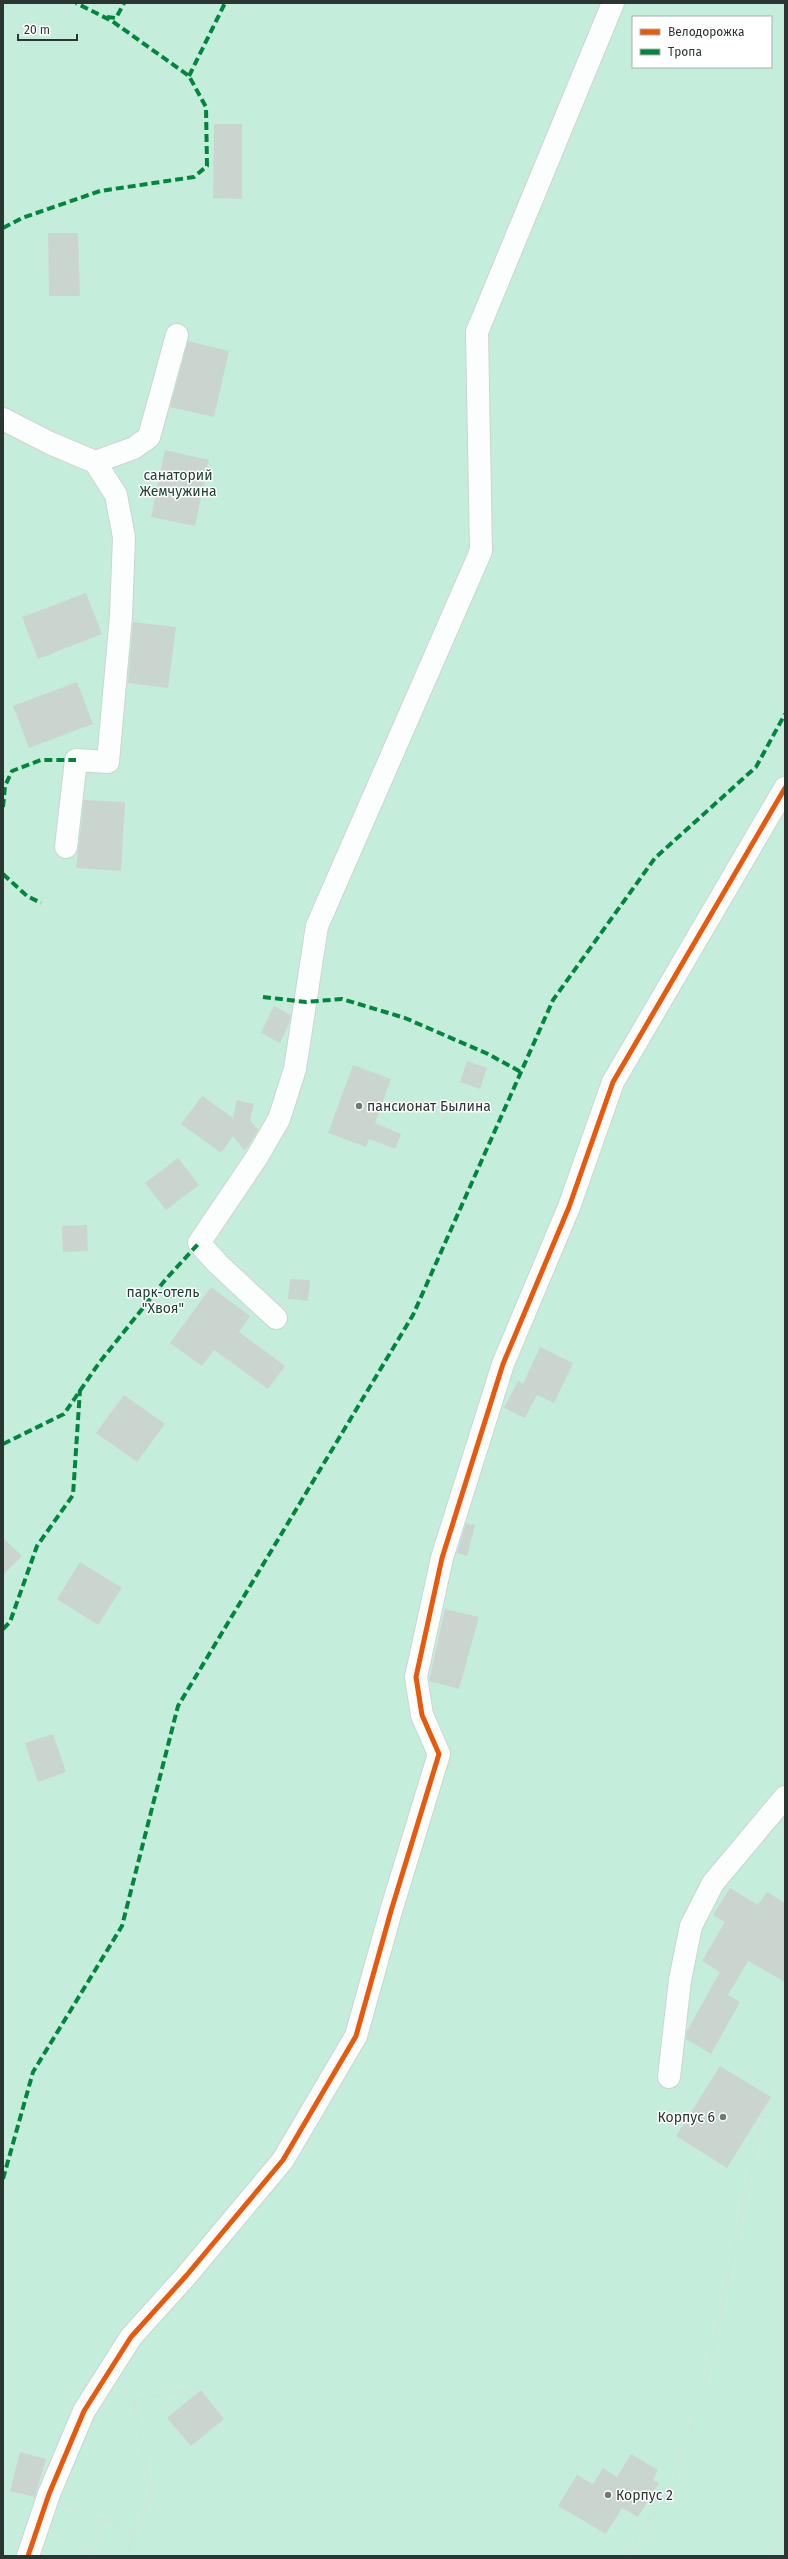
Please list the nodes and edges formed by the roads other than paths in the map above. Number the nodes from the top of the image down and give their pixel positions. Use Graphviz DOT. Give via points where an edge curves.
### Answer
graph roads {
  1 [pos="613,3"];
  2 [pos="177,334"];
  3 [pos="3,419"];
  4 [pos="95,462"];
  5 [pos="785,788"];
  6 [pos="66,847"];
  7 [pos="276,1318"];
  8 [pos="785,1797"];
  9 [pos="669,2077"];
  10 [pos="28,2556"];
  1 -- 7 [label="street" via="477,332 481,551 317,926 296,1064 279,1119 257,1157 199,1243"];
  2 -- 4 [label="street" via="149,437 134,448"];
  3 -- 4 [label="street"];
  4 -- 6 [label="street" via="116,495 124,537 121,616 108,762 76,760"];
  5 -- 10 [label="street" via="613,1082 569,1207 503,1364 442,1558 416,1677 422,1715 439,1754 391,1910 356,2036 283,2160 131,2337 84,2411 48,2497"];
  8 -- 9 [label="street" via="713,1883 691,1926 680,1980"];
}
